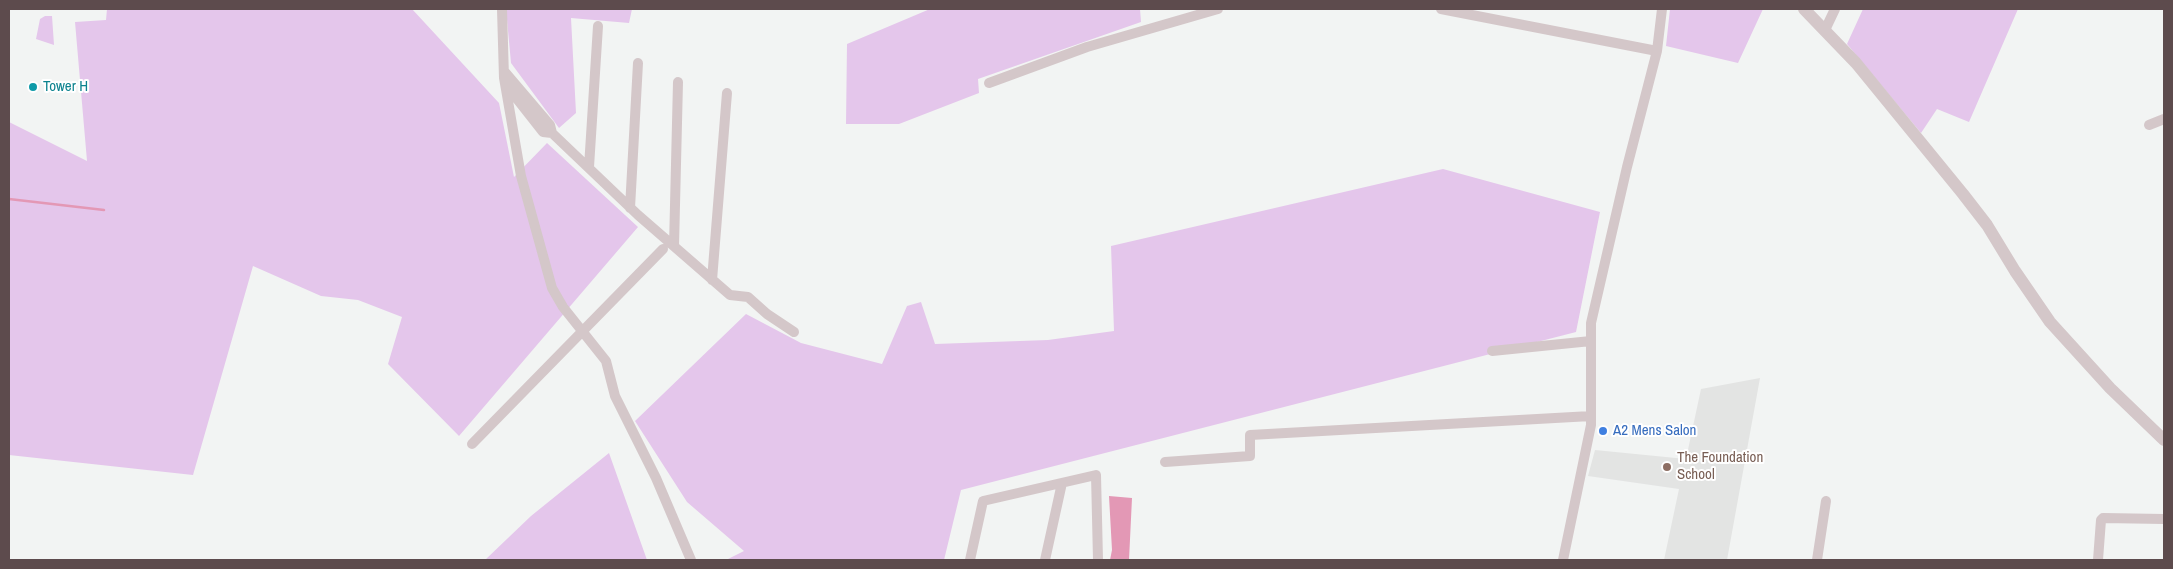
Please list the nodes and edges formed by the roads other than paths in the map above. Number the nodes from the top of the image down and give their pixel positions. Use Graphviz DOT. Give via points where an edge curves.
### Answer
graph roads {
  1 [pos="502,9"];
  2 [pos="1218,9"];
  3 [pos="1441,9"];
  4 [pos="1662,9"];
  5 [pos="1804,9"];
  6 [pos="1835,9"];
  7 [pos="598,26"];
  8 [pos="1825,30"];
  9 [pos="1657,51"];
  10 [pos="638,63"];
  11 [pos="504,70"];
  12 [pos="678,82"];
  13 [pos="989,82"];
  14 [pos="505,84"];
  15 [pos="727,93"];
  16 [pos="2164,119"];
  17 [pos="2150,125"];
  18 [pos="552,134"];
  19 [pos="589,168"];
  20 [pos="630,208"];
  21 [pos="674,246"];
  22 [pos="662,249"];
  23 [pos="712,280"];
  24 [pos="583,332"];
  25 [pos="794,332"];
  26 [pos="1591,341"];
  27 [pos="1492,351"];
  28 [pos="1591,416"];
  29 [pos="2164,440"];
  30 [pos="472,444"];
  31 [pos="1165,462"];
  32 [pos="1062,483"];
  33 [pos="1826,501"];
  34 [pos="2164,519"];
  35 [pos="691,560"];
  36 [pos="970,560"];
  37 [pos="1045,560"];
  38 [pos="1098,560"];
  39 [pos="1563,560"];
  40 [pos="1817,560"];
  41 [pos="2098,560"];
  1 -- 11 [label="street"];
  2 -- 13 [label="street" via="1087,47"];
  3 -- 9 [label="street"];
  4 -- 9 [label="street"];
  5 -- 8 [label="street"];
  6 -- 8 [label="street"];
  7 -- 19 [label="street"];
  8 -- 29 [label="street" via="1856,63 1987,225 2050,322 2110,388"];
  9 -- 26 [label="street" via="1597,295"];
  10 -- 20 [label="street"];
  11 -- 14 [label="street"];
  11 -- 18 [label="street" via="550,125"];
  12 -- 21 [label="street"];
  14 -- 18 [label="street" via="544,132"];
  14 -- 24 [label="street" via="521,176 552,288"];
  15 -- 23 [label="street"];
  16 -- 17 [label="street"];
  18 -- 19 [label="street"];
  19 -- 20 [label="street"];
  20 -- 21 [label="street"];
  21 -- 23 [label="street"];
  22 -- 24 [label="street"];
  23 -- 25 [label="street" via="730,296 748,297 755,301 767,314"];
  24 -- 30 [label="street"];
  24 -- 35 [label="street" via="606,361 615,396 656,478"];
  26 -- 27 [label="street"];
  26 -- 28 [label="street"];
  28 -- 31 [label="street" via="1250,435 1250,456"];
  28 -- 39 [label="street" via="1586,459"];
  32 -- 36 [label="street" via="983,501"];
  32 -- 37 [label="street"];
  32 -- 38 [label="street" via="1096,475"];
  33 -- 40 [label="street"];
  34 -- 41 [label="street" via="2103,518"];
}
